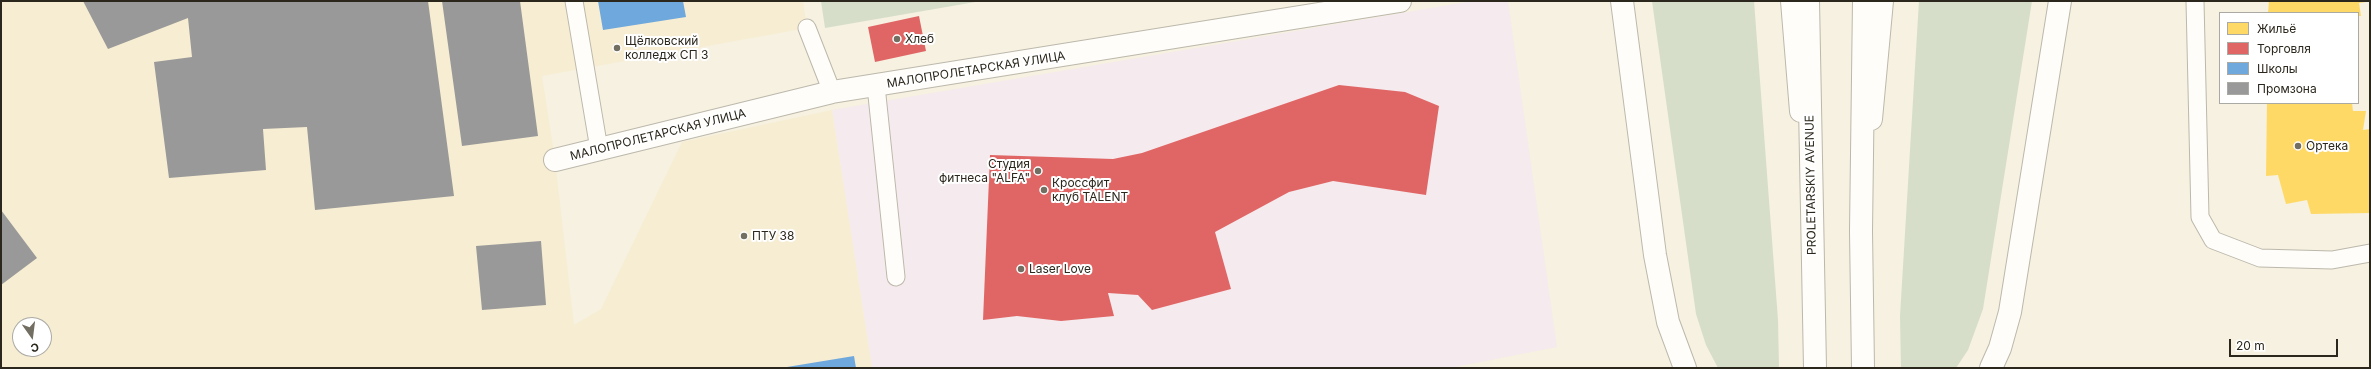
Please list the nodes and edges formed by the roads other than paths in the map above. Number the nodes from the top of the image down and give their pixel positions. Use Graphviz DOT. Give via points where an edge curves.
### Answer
graph roads {
  1 [pos="574,1"];
  2 [pos="1400,1"];
  3 [pos="1622,1"];
  4 [pos="1792,1"];
  5 [pos="1808,1"];
  6 [pos="1864,1"];
  7 [pos="1882,1"];
  8 [pos="2060,1"];
  9 [pos="2195,1"];
  10 [pos="807,28"];
  11 [pos="876,86"];
  12 [pos="832,92"];
  13 [pos="599,149"];
  14 [pos="555,160"];
  15 [pos="1861,231"];
  16 [pos="1811,238"];
  17 [pos="2370,253"];
  18 [pos="896,277"];
  19 [pos="1685,368"];
  20 [pos="1815,368"];
  21 [pos="1863,368"];
  22 [pos="1991,368"];
  1 -- 13 [label="lane"];
  2 -- 11 [label="main road, МАЛОПРОЛЕТАРСКАЯ УЛИЦА"];
  3 -- 19 [label="main road" via="1655,255 1668,322"];
  4 -- 16 [label="main road"];
  5 -- 16 [label="main road, PROLETARSKIY AVENUE"];
  6 -- 15 [label="main road"];
  7 -- 15 [label="main road"];
  8 -- 22 [label="main road" via="2012,304 2000,348"];
  9 -- 17 [label="lane" via="2200,217 2213,240 2260,258 2332,260"];
  10 -- 12 [label="lane"];
  11 -- 12 [label="main road, МАЛОПРОЛЕТАРСКАЯ УЛИЦА"];
  11 -- 18 [label="lane"];
  12 -- 13 [label="main road, МАЛОПРОЛЕТАРСКАЯ УЛИЦА"];
  13 -- 14 [label="main road, МАЛОПРОЛЕТАРСКАЯ УЛИЦА"];
  15 -- 21 [label="main road"];
  16 -- 20 [label="main road, PROLETARSKIY AVENUE"];
}
